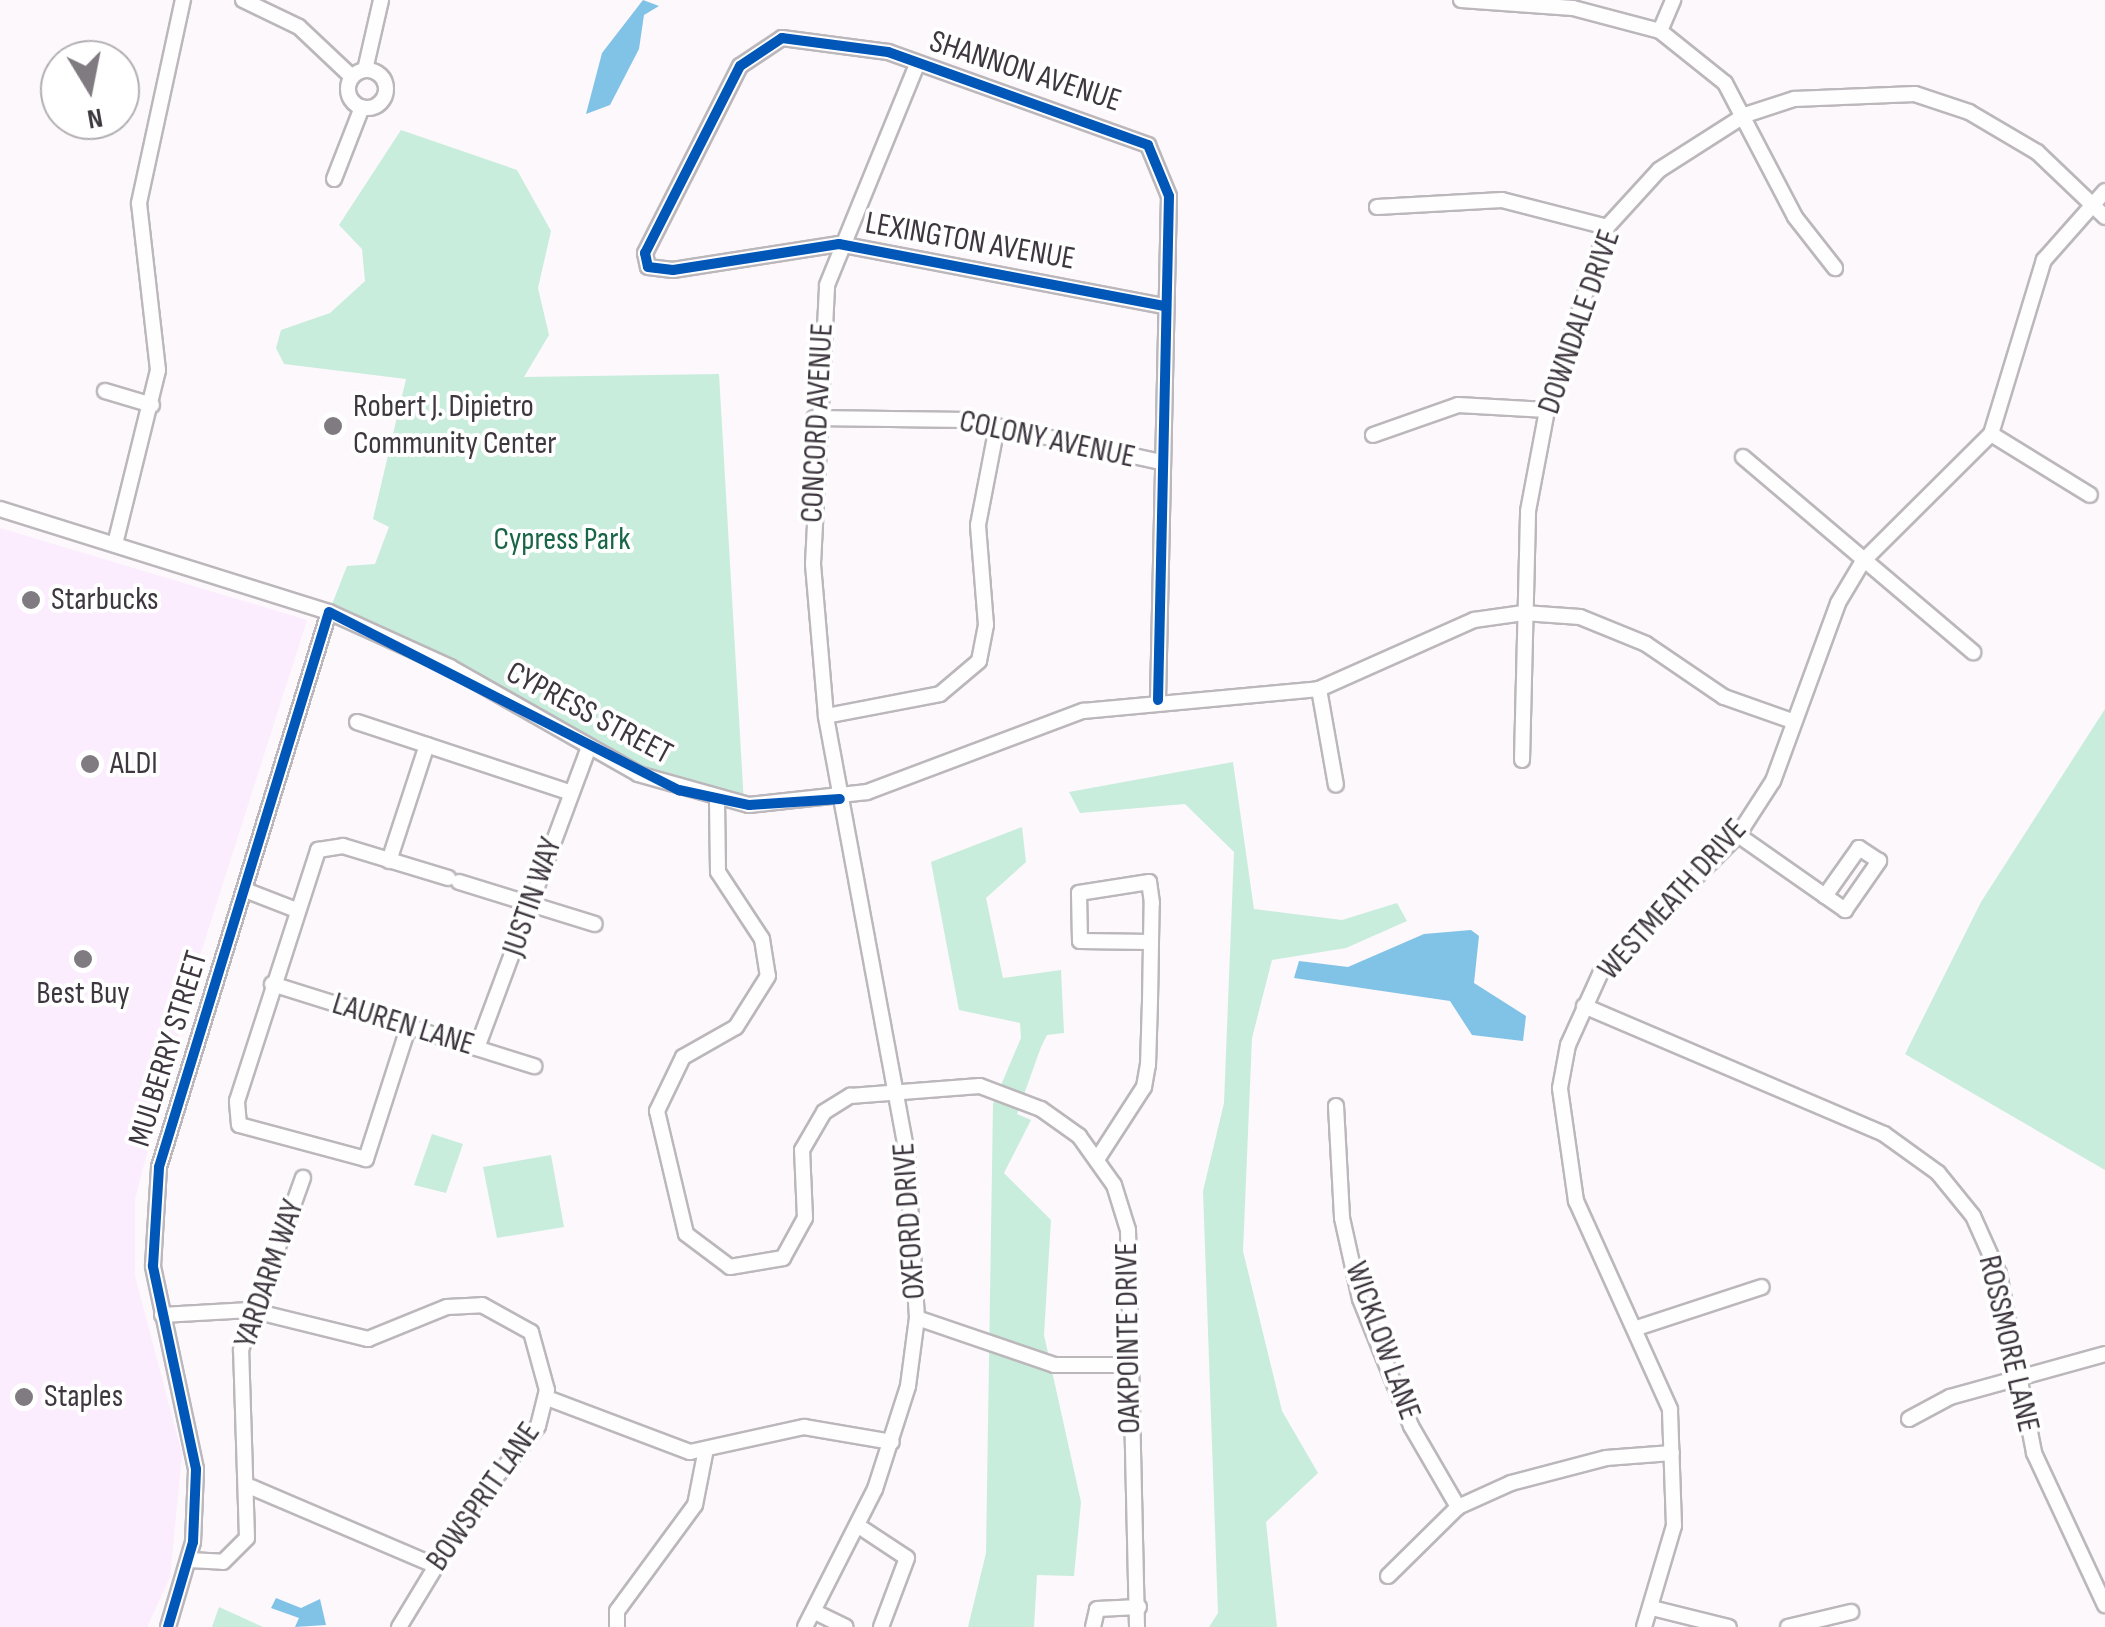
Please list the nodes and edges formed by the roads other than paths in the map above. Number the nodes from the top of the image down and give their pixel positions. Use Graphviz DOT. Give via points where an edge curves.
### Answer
graph roads {
  1 [pos="183,0"];
  2 [pos="244,0"];
  3 [pos="380,0"];
  4 [pos="1461,0"];
  5 [pos="1673,0"];
  6 [pos="1660,31"];
  7 [pos="916,64"];
  8 [pos="359,74"];
  9 [pos="362,107"];
  10 [pos="1745,115"];
  11 [pos="334,178"];
  12 [pos="2105,191"];
  13 [pos="2090,202"];
  14 [pos="1377,208"];
  15 [pos="2105,216"];
  16 [pos="1607,227"];
  17 [pos="839,244"];
  18 [pos="648,267"];
  19 [pos="1835,268"];
  20 [pos="1164,306"];
  21 [pos="105,390"];
  22 [pos="152,405"];
  23 [pos="1547,410"];
  24 [pos="814,418"];
  25 [pos="997,426"];
  26 [pos="1991,434"];
  27 [pos="1373,435"];
  28 [pos="1743,457"];
  29 [pos="1160,462"];
  30 [pos="2090,495"];
  31 [pos="0,509"];
  32 [pos="114,544"];
  33 [pos="1863,561"];
  34 [pos="329,612"];
  35 [pos="1524,614"];
  36 [pos="1973,652"];
  37 [pos="1319,689"];
  38 [pos="1158,700"];
  39 [pos="826,716"];
  40 [pos="1792,721"];
  41 [pos="357,722"];
  42 [pos="426,745"];
  43 [pos="589,747"];
  44 [pos="1522,760"];
  45 [pos="1336,785"];
  46 [pos="569,792"];
  47 [pos="840,798"];
  48 [pos="717,800"];
  49 [pos="1738,835"];
  50 [pos="389,861"];
  51 [pos="244,890"];
  52 [pos="1825,896"];
  53 [pos="532,903"];
  54 [pos="294,909"];
  55 [pos="595,924"];
  56 [pos="1151,942"];
  57 [pos="272,984"];
  58 [pos="1584,1006"];
  59 [pos="410,1025"];
  60 [pos="477,1048"];
  61 [pos="534,1066"];
  62 [pos="898,1092"];
  63 [pos="1336,1106"];
  64 [pos="1098,1158"];
  65 [pos="303,1178"];
  66 [pos="1762,1287"];
  67 [pos="250,1310"];
  68 [pos="162,1315"];
  69 [pos="916,1318"];
  70 [pos="1640,1327"];
  71 [pos="2105,1354"];
  72 [pos="1126,1365"];
  73 [pos="2021,1379"];
  74 [pos="547,1398"];
  75 [pos="1908,1419"];
  76 [pos="892,1442"];
  77 [pos="1672,1453"];
  78 [pos="705,1454"];
  79 [pos="251,1487"];
  80 [pos="1458,1506"];
  81 [pos="860,1527"];
  82 [pos="188,1560"];
  83 [pos="434,1564"];
  84 [pos="1388,1576"];
  85 [pos="2105,1605"];
  86 [pos="1138,1608"];
  87 [pos="1652,1608"];
  88 [pos="815,1612"];
  89 [pos="1851,1612"];
  90 [pos="168,1627"];
  91 [pos="399,1627"];
  92 [pos="617,1627"];
  93 [pos="804,1627"];
  94 [pos="846,1627"];
  95 [pos="880,1627"];
  96 [pos="1093,1627"];
  97 [pos="1137,1627"];
  98 [pos="1644,1627"];
  99 [pos="1729,1627"];
  100 [pos="1788,1627"];
  1 -- 22 [label="street" via="140,203 158,353"];
  2 -- 8 [label="street" via="299,27"];
  3 -- 8 [label="street"];
  4 -- 6 [label="street" via="1573,8"];
  5 -- 6 [label="street"];
  6 -- 10 [label="street" via="1726,83"];
  7 -- 17 [label="street, CONCORD AVENUE"];
  7 -- 18 [label="street, SHANNON AVENUE" via="815,36 756,48 669,200"];
  7 -- 20 [label="street, SHANNON AVENUE" via="1148,145 1169,196"];
  8 -- 9 [label="street" via="348,91"];
  8 -- 9 [label="street" via="384,80 385,94"];
  9 -- 11 [label="street"];
  10 -- 13 [label="street, DOWNDALE DRIVE" via="1855,90 1915,94 1970,112 2037,152"];
  10 -- 16 [label="street, DOWNDALE DRIVE" via="1659,170"];
  10 -- 19 [label="street" via="1795,217"];
  12 -- 13 [label="street, WESTMEATH DRIVE"];
  13 -- 15 [label="street, DOWNDALE DRIVE"];
  13 -- 26 [label="street, WESTMEATH DRIVE" via="2044,260"];
  14 -- 16 [label="street" via="1502,200"];
  16 -- 23 [label="street, DOWNDALE DRIVE"];
  17 -- 18 [label="street, LEXINGTON AVENUE"];
  17 -- 20 [label="street, LEXINGTON AVENUE"];
  17 -- 24 [label="street, CONCORD AVENUE"];
  20 -- 29 [label="street, SHANNON AVENUE"];
  21 -- 22 [label="street"];
  22 -- 32 [label="street"];
  23 -- 27 [label="street" via="1458,405"];
  23 -- 35 [label="street, DOWNDALE DRIVE" via="1528,510"];
  24 -- 25 [label="street, COLONY AVENUE"];
  24 -- 39 [label="street, CONCORD AVENUE" via="814,609"];
  25 -- 29 [label="street, COLONY AVENUE"];
  25 -- 39 [label="street" via="978,525 986,625 979,661 940,694"];
  26 -- 30 [label="street"];
  26 -- 33 [label="street, WESTMEATH DRIVE"];
  28 -- 33 [label="street"];
  29 -- 38 [label="street, SHANNON AVENUE"];
  31 -- 32 [label="street, CYPRESS STREET"];
  32 -- 34 [label="street, CYPRESS STREET"];
  33 -- 36 [label="street"];
  33 -- 40 [label="street, WESTMEATH DRIVE"];
  34 -- 43 [label="street, CYPRESS STREET" via="450,667"];
  34 -- 51 [label="street, MULBERRY STREET"];
  35 -- 37 [label="street, CYPRESS STREET" via="1474,620"];
  35 -- 40 [label="street, CYPRESS STREET" via="1580,617 1646,644 1724,697"];
  35 -- 44 [label="street, DOWNDALE DRIVE"];
  37 -- 38 [label="street, CYPRESS STREET"];
  37 -- 45 [label="street"];
  38 -- 47 [label="street, CYPRESS STREET" via="1039,724"];
  39 -- 47 [label="street, CONCORD AVENUE"];
  40 -- 49 [label="street, WESTMEATH DRIVE" via="1774,780"];
  41 -- 42 [label="street"];
  42 -- 46 [label="street"];
  42 -- 50 [label="street"];
  43 -- 46 [label="street, JUSTIN WAY"];
  43 -- 48 [label="street, CYPRESS STREET"];
  46 -- 53 [label="street, JUSTIN WAY"];
  47 -- 48 [label="street, CYPRESS STREET"];
  47 -- 62 [label="street, OXFORD DRIVE"];
  48 -- 62 [label="street, OAKPOINTE DRIVE" via="718,872 762,939 768,976 736,1027 683,1057 657,1111 662,1161 693,1246 742,1270 784,1258 802,1227 800,1159 817,1121 843,1098"];
  49 -- 52 [label="street"];
  49 -- 58 [label="street, WESTMEATH DRIVE" via="1634,935"];
  50 -- 53 [label="street"];
  50 -- 54 [label="street" via="322,847"];
  51 -- 54 [label="street"];
  51 -- 68 [label="street, MULBERRY STREET" via="159,1167 152,1237"];
  53 -- 55 [label="street"];
  53 -- 60 [label="street, JUSTIN WAY"];
  54 -- 57 [label="street"];
  56 -- 56 [label="street" via="1086,945 1076,917 1085,890 1149,882"];
  56 -- 64 [label="street" via="1144,1087"];
  57 -- 59 [label="street, LAUREN LANE"];
  57 -- 59 [label="street" via="235,1107 239,1126 255,1136 366,1159"];
  58 -- 70 [label="street, WESTMEATH DRIVE" via="1560,1088 1566,1162 1590,1239"];
  58 -- 73 [label="street, ROSSMORE LANE" via="1884,1134 1938,1173 1973,1216 1998,1274"];
  59 -- 60 [label="street, LAUREN LANE"];
  60 -- 61 [label="street, LAUREN LANE"];
  62 -- 64 [label="street, OAKPOINTE DRIVE" via="998,1090 1068,1127"];
  62 -- 69 [label="street, OXFORD DRIVE"];
  63 -- 80 [label="street, WICKLOW LANE" via="1342,1218 1360,1300 1411,1426"];
  64 -- 72 [label="street, OAKPOINTE DRIVE" via="1128,1230"];
  65 -- 67 [label="street, YARDARM WAY"];
  66 -- 70 [label="street"];
  67 -- 68 [label="street, BOWSPRIT LANE"];
  67 -- 74 [label="street, BOWSPRIT LANE" via="368,1339 447,1307 495,1308 531,1332"];
  67 -- 79 [label="street, YARDARM WAY" via="238,1386"];
  68 -- 82 [label="street, MULBERRY STREET" via="196,1469"];
  69 -- 72 [label="street" via="1054,1365"];
  69 -- 76 [label="street, OXFORD DRIVE"];
  70 -- 77 [label="street, WESTMEATH DRIVE" via="1670,1409"];
  71 -- 73 [label="street"];
  72 -- 86 [label="street, OAKPOINTE DRIVE"];
  73 -- 75 [label="street"];
  73 -- 85 [label="street, ROSSMORE LANE" via="2034,1454"];
  74 -- 78 [label="street"];
  74 -- 83 [label="street, BOWSPRIT LANE" via="529,1442"];
  76 -- 78 [label="street" via="788,1428 726,1438"];
  76 -- 81 [label="street, OXFORD DRIVE"];
  77 -- 80 [label="street" via="1560,1468"];
  77 -- 87 [label="street, WESTMEATH DRIVE" via="1674,1526"];
  78 -- 92 [label="street" via="695,1504 617,1612"];
  79 -- 82 [label="street, YARDARM WAY" via="239,1551 217,1564"];
  79 -- 83 [label="street" via="332,1514"];
  80 -- 84 [label="street"];
  81 -- 88 [label="street, OXFORD DRIVE"];
  81 -- 95 [label="street" via="906,1558"];
  82 -- 90 [label="street, MULBERRY STREET"];
  83 -- 91 [label="street, BOWSPRIT LANE"];
  86 -- 96 [label="street" via="1098,1609"];
  86 -- 97 [label="street, OAKPOINTE DRIVE"];
  87 -- 98 [label="street, WESTMEATH DRIVE"];
  87 -- 99 [label="street"];
  88 -- 93 [label="street, OXFORD DRIVE"];
  88 -- 94 [label="street"];
  89 -- 100 [label="street"];
}
